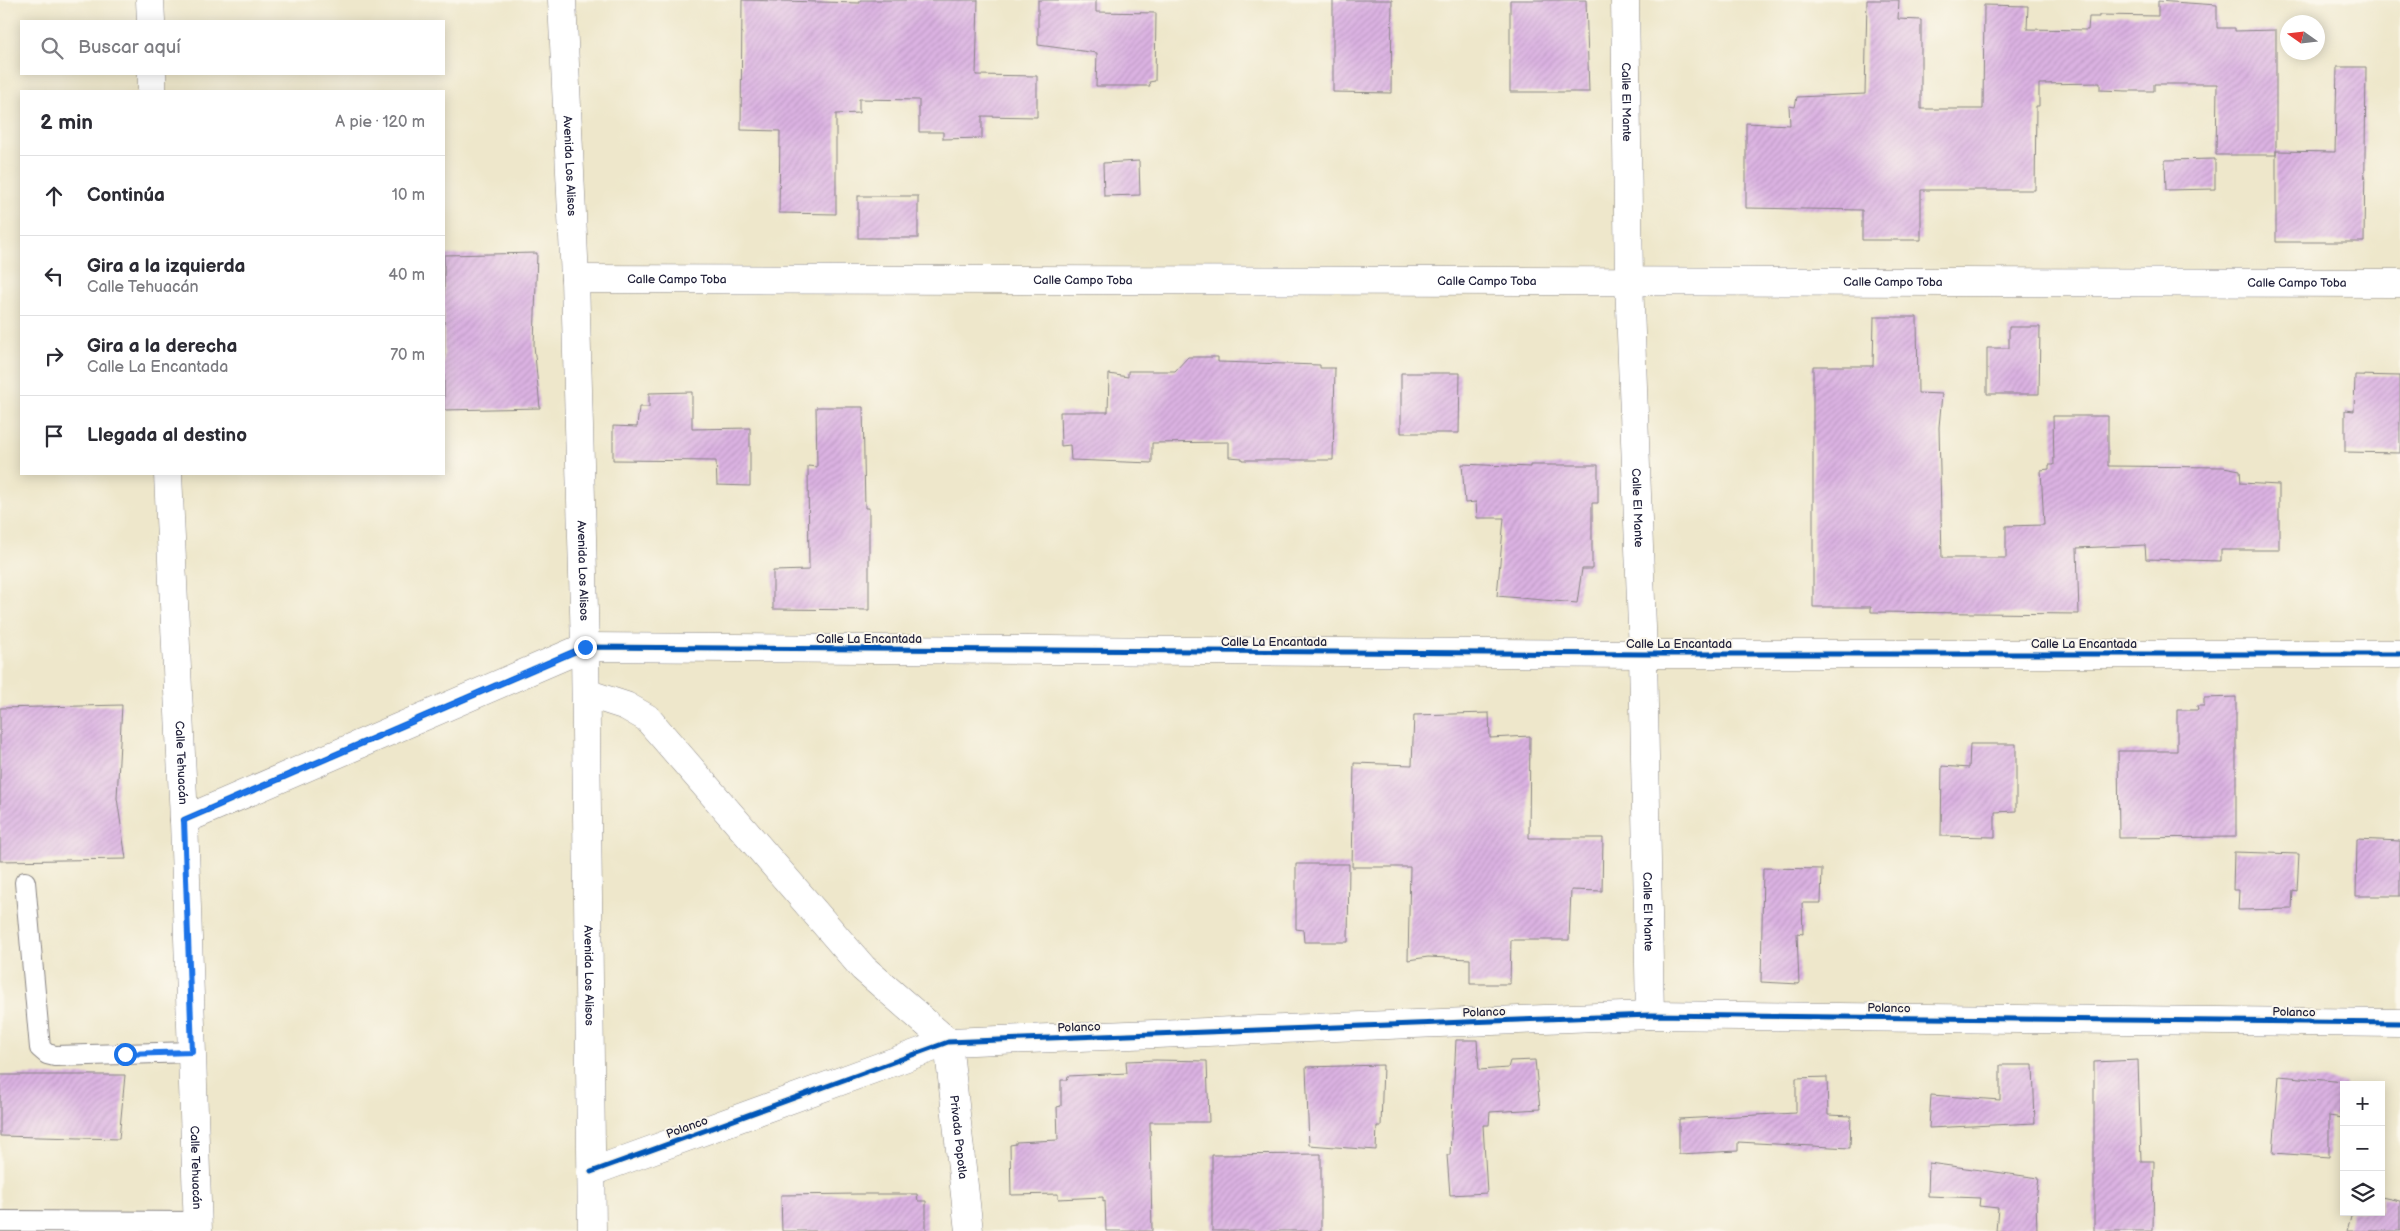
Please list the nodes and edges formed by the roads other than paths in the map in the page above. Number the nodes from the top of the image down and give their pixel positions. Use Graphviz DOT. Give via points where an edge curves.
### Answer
graph roads {
  1 [pos="150,0"];
  2 [pos="562,0"];
  3 [pos="1625,0"];
  4 [pos="151,20"];
  5 [pos="152,75"];
  6 [pos="152,90"];
  7 [pos="575,279"];
  8 [pos="1629,280"];
  9 [pos="2400,283"];
  10 [pos="168,475"];
  11 [pos="585,647"];
  12 [pos="1643,654"];
  13 [pos="2400,654"];
  14 [pos="586,693"];
  15 [pos="184,820"];
  16 [pos="25,882"];
  17 [pos="1650,1015"];
  18 [pos="2400,1023"];
  19 [pos="948,1042"];
  20 [pos="192,1052"];
  21 [pos="591,1172"];
  22 [pos="0,1221"];
  23 [pos="198,1227"];
  24 [pos="592,1231"];
  25 [pos="970,1231"];
  1 -- 4 [label="street"];
  2 -- 7 [label="street, Avenida Los Alisos"];
  3 -- 8 [label="street, Calle El Mante"];
  5 -- 6 [label="street"];
  7 -- 8 [label="street, Calle Campo Toba"];
  7 -- 11 [label="street, Avenida Los Alisos"];
  8 -- 9 [label="street, Calle Campo Toba"];
  8 -- 12 [label="street, Calle El Mante"];
  10 -- 15 [label="street, Calle Tehuacán"];
  11 -- 12 [label="street, Calle La Encantada"];
  11 -- 14 [label="street, Avenida Los Alisos"];
  11 -- 15 [label="street, Calle La Encantada"];
  12 -- 13 [label="street, Calle La Encantada"];
  12 -- 17 [label="street, Calle El Mante"];
  14 -- 19 [label="street" via="626,706 647,718 863,968"];
  14 -- 21 [label="street, Avenida Los Alisos"];
  15 -- 20 [label="street, Calle Tehuacán"];
  16 -- 20 [label="lane" via="40,1048 55,1056"];
  17 -- 18 [label="street, Polanco"];
  17 -- 19 [label="street, Polanco"];
  19 -- 21 [label="street, Polanco"];
  19 -- 25 [label="street, Privada Popotla"];
  20 -- 23 [label="street, Calle Tehuacán"];
  21 -- 24 [label="street, Avenida Los Alisos"];
  22 -- 23 [label="lane"];
}
